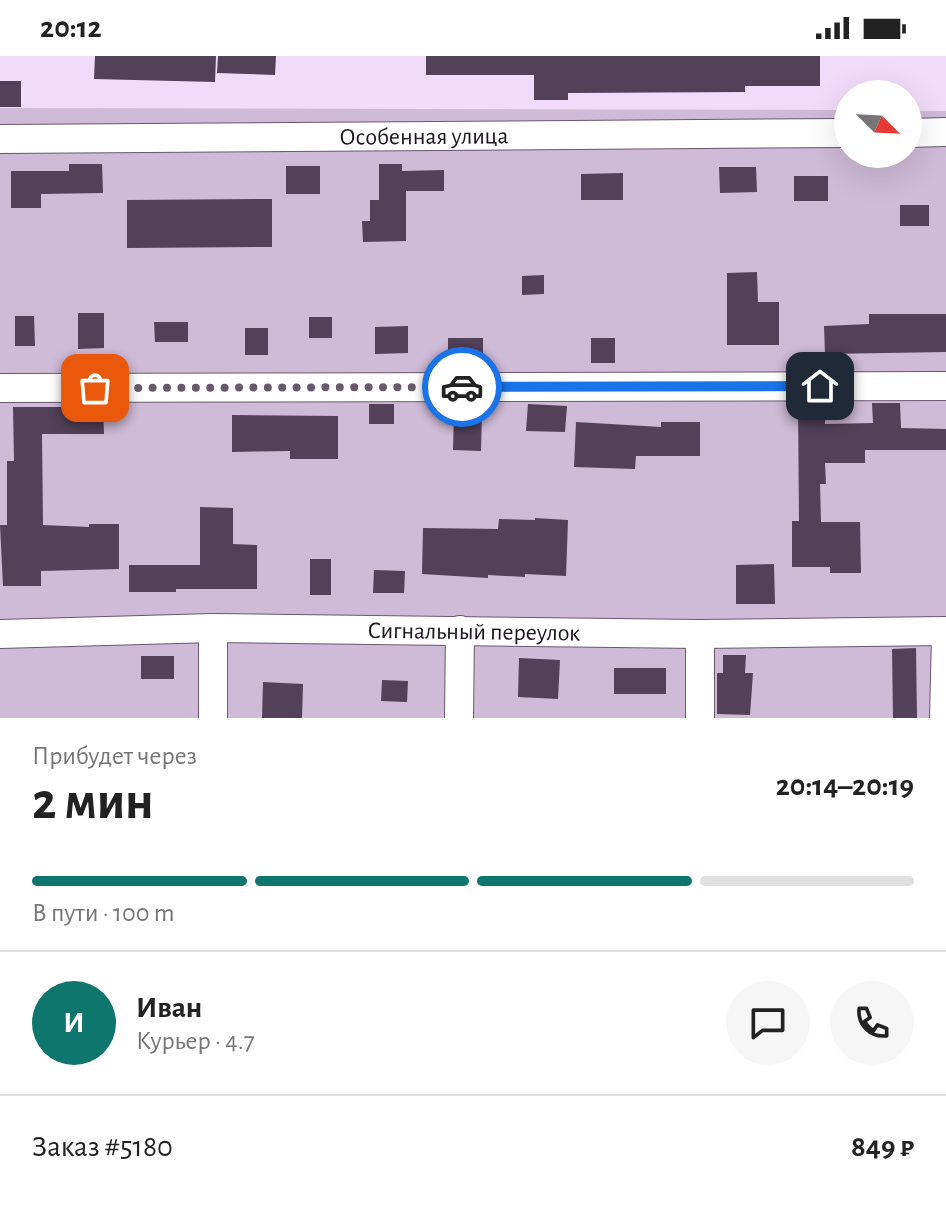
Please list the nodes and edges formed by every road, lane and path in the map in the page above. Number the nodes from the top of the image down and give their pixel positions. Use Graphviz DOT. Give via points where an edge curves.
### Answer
graph roads {
  1 [pos="946,132"];
  2 [pos="834,133"];
  3 [pos="922,133"];
  4 [pos="0,139"];
  5 [pos="946,386"];
  6 [pos="0,388"];
  7 [pos="213,628"];
  8 [pos="460,630"];
  9 [pos="0,634"];
  10 [pos="700,634"];
  11 [pos="946,634"];
  12 [pos="213,718"];
  13 [pos="459,718"];
  14 [pos="700,718"];
  15 [pos="944,718"];
  1 -- 3 [label="street"];
  2 -- 4 [label="street, Особенная улица"];
  5 -- 6 [label="street"];
  7 -- 8 [label="street, Сигнальный переулок"];
  7 -- 9 [label="street, Сигнальный переулок"];
  7 -- 12 [label="street"];
  8 -- 10 [label="street, Сигнальный переулок"];
  8 -- 13 [label="street"];
  10 -- 11 [label="street, Сигнальный переулок"];
  10 -- 14 [label="street"];
  11 -- 15 [label="street"];
}
